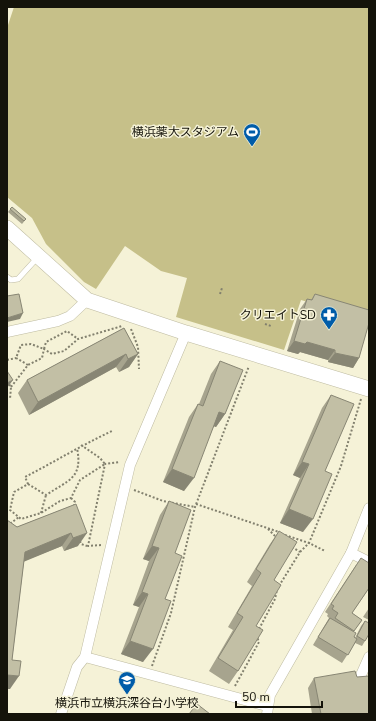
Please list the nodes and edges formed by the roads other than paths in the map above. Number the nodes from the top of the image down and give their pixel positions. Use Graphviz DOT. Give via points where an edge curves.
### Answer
graph roads {
  1 [pos="7,228"];
  2 [pos="39,257"];
  3 [pos="7,277"];
  4 [pos="87,300"];
  5 [pos="7,332"];
  6 [pos="186,333"];
  7 [pos="366,389"];
  8 [pos="369,508"];
  9 [pos="352,553"];
  10 [pos="369,562"];
  11 [pos="85,657"];
  12 [pos="369,657"];
  13 [pos="360,675"];
  14 [pos="267,710"];
  15 [pos="61,714"];
  1 -- 2 [label="street"];
  2 -- 3 [label="lane" via="18,279 14,281"];
  2 -- 4 [label="street"];
  4 -- 5 [label="street" via="70,316 58,321"];
  4 -- 6 [label="street"];
  6 -- 7 [label="street"];
  6 -- 11 [label="street" via="130,465"];
  8 -- 9 [label="street"];
  9 -- 10 [label="street"];
  9 -- 14 [label="street" via="270,696"];
  11 -- 14 [label="street" via="230,696"];
  11 -- 15 [label="street" via="77,667"];
  12 -- 13 [label="street"];
}
